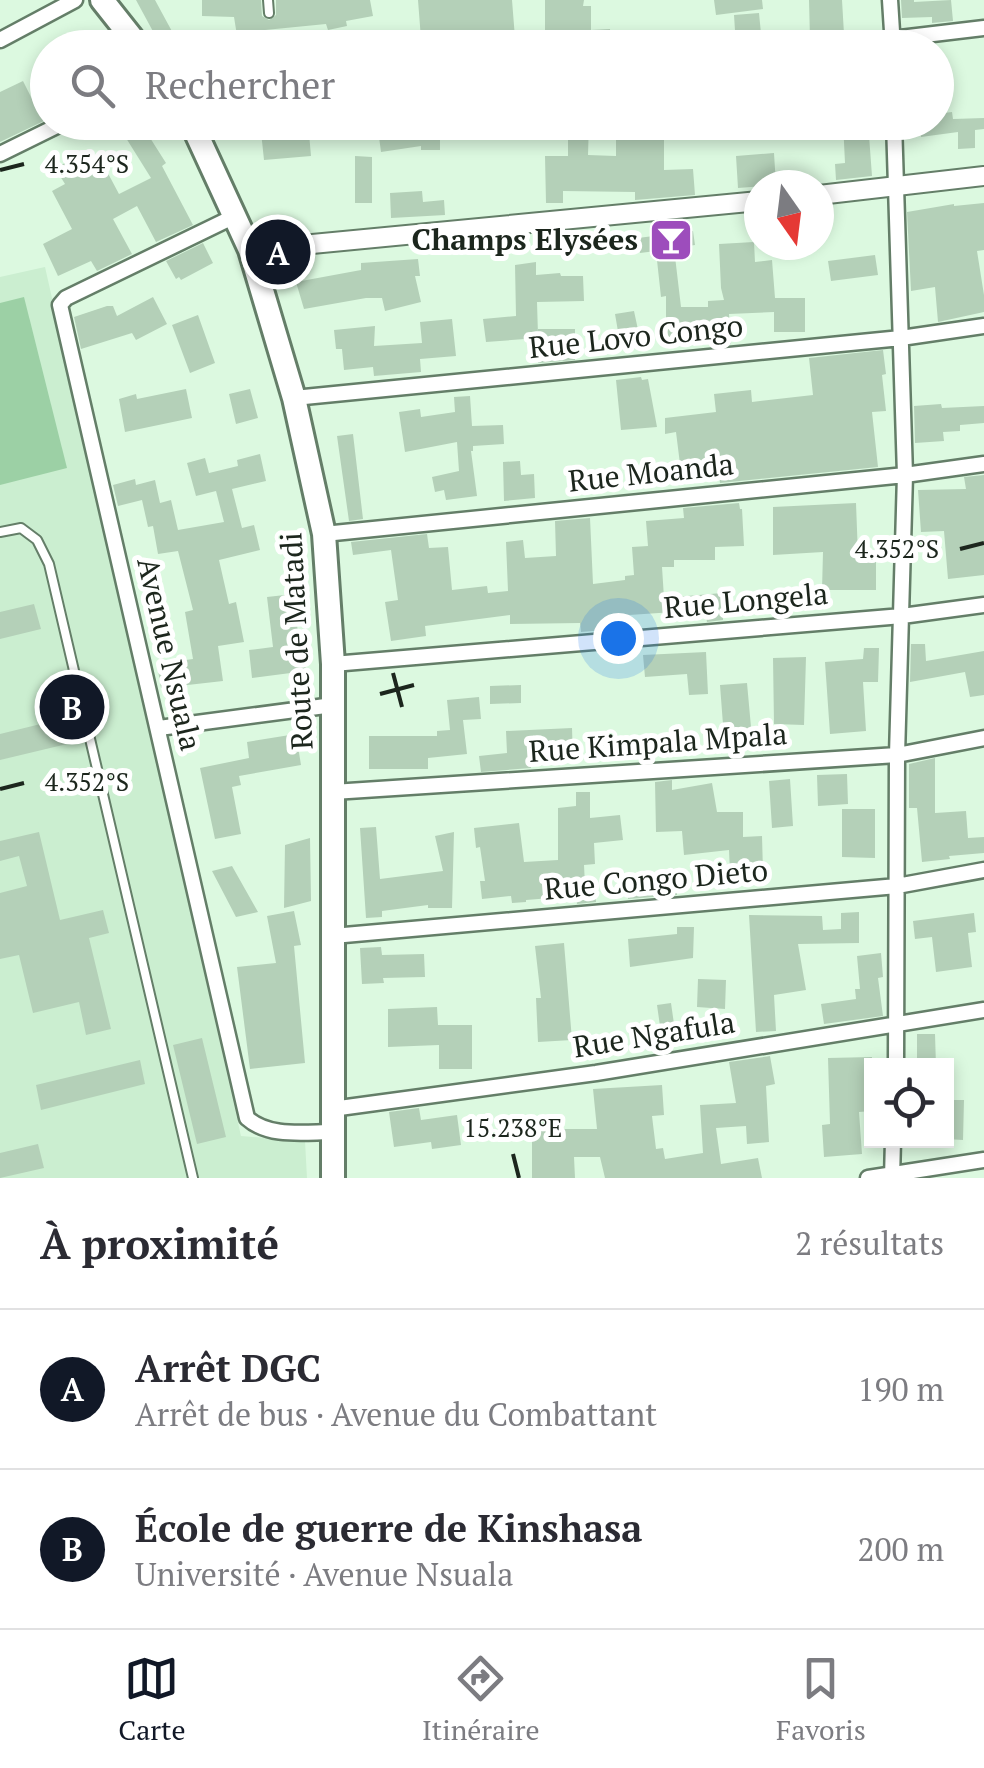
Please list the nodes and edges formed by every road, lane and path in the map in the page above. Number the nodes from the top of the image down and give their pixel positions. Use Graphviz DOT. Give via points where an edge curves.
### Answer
graph roads {
  1 [pos="75,0"];
  2 [pos="102,0"];
  3 [pos="268,0"];
  4 [pos="890,0"];
  5 [pos="269,13"];
  6 [pos="984,28"];
  7 [pos="126,30"];
  8 [pos="892,30"];
  9 [pos="954,33"];
  10 [pos="0,40"];
  11 [pos="30,139"];
  12 [pos="199,140"];
  13 [pos="894,140"];
  14 [pos="0,154"];
  15 [pos="984,176"];
  16 [pos="895,188"];
  17 [pos="834,194"];
  18 [pos="744,202"];
  19 [pos="233,217"];
  20 [pos="250,250"];
  21 [pos="984,326"];
  22 [pos="901,338"];
  23 [pos="294,398"];
  24 [pos="984,464"];
  25 [pos="905,475"];
  26 [pos="0,532"];
  27 [pos="324,534"];
  28 [pos="984,605"];
  29 [pos="902,616"];
  30 [pos="333,664"];
  31 [pos="334,705"];
  32 [pos="159,728"];
  33 [pos="984,738"];
  34 [pos="897,755"];
  35 [pos="333,792"];
  36 [pos="984,870"];
  37 [pos="897,886"];
  38 [pos="332,936"];
  39 [pos="984,1010"];
  40 [pos="897,1024"];
  41 [pos="896,1058"];
  42 [pos="332,1120"];
  43 [pos="893,1148"];
  44 [pos="984,1160"];
  45 [pos="892,1176"];
  46 [pos="193,1178"];
  47 [pos="333,1178"];
  48 [pos="868,1178"];
  1 -- 10 [label="street"];
  2 -- 7 [label="main road"];
  3 -- 5 [label="lane"];
  4 -- 8 [label="street"];
  6 -- 9 [label="street"];
  11 -- 14 [label="street"];
  12 -- 19 [label="main road, Route de Matadi"];
  13 -- 16 [label="street"];
  15 -- 16 [label="street"];
  16 -- 17 [label="street"];
  16 -- 22 [label="street"];
  18 -- 20 [label="street"];
  19 -- 20 [label="main road, Route de Matadi"];
  19 -- 32 [label="street, Avenue Nsuala" via="60,305"];
  20 -- 23 [label="main road, Route de Matadi"];
  21 -- 22 [label="street, Rue Lovo Congo"];
  22 -- 23 [label="street, Rue Lovo Congo"];
  22 -- 25 [label="street"];
  23 -- 27 [label="main road, Route de Matadi"];
  24 -- 25 [label="street, Rue Moanda"];
  25 -- 27 [label="street, Rue Moanda"];
  25 -- 29 [label="street"];
  26 -- 46 [label="lane" via="21,528 37,540 49,564"];
  27 -- 30 [label="main road, Route de Matadi"];
  28 -- 29 [label="street, Rue Longela"];
  29 -- 30 [label="street, Rue Longela"];
  29 -- 34 [label="street"];
  30 -- 31 [label="main road, Route de Matadi"];
  31 -- 32 [label="street"];
  31 -- 35 [label="main road, Route de Matadi"];
  32 -- 42 [label="street, Avenue Nsuala" via="248,1118 259,1128 280,1131"];
  33 -- 34 [label="street, Rue Kimpala Mpala"];
  34 -- 35 [label="street, Rue Kimpala Mpala"];
  34 -- 37 [label="street"];
  35 -- 38 [label="main road, Route de Matadi"];
  36 -- 37 [label="street, Rue Congo Dieto"];
  37 -- 38 [label="street, Rue Congo Dieto"];
  37 -- 40 [label="street"];
  38 -- 42 [label="main road, Route de Matadi"];
  39 -- 40 [label="street, Rue Ngafula"];
  40 -- 41 [label="street"];
  40 -- 42 [label="street, Rue Ngafula"];
  42 -- 47 [label="main road, Route de Matadi"];
  43 -- 45 [label="street"];
  44 -- 45 [label="street"];
  45 -- 48 [label="street"];
}
